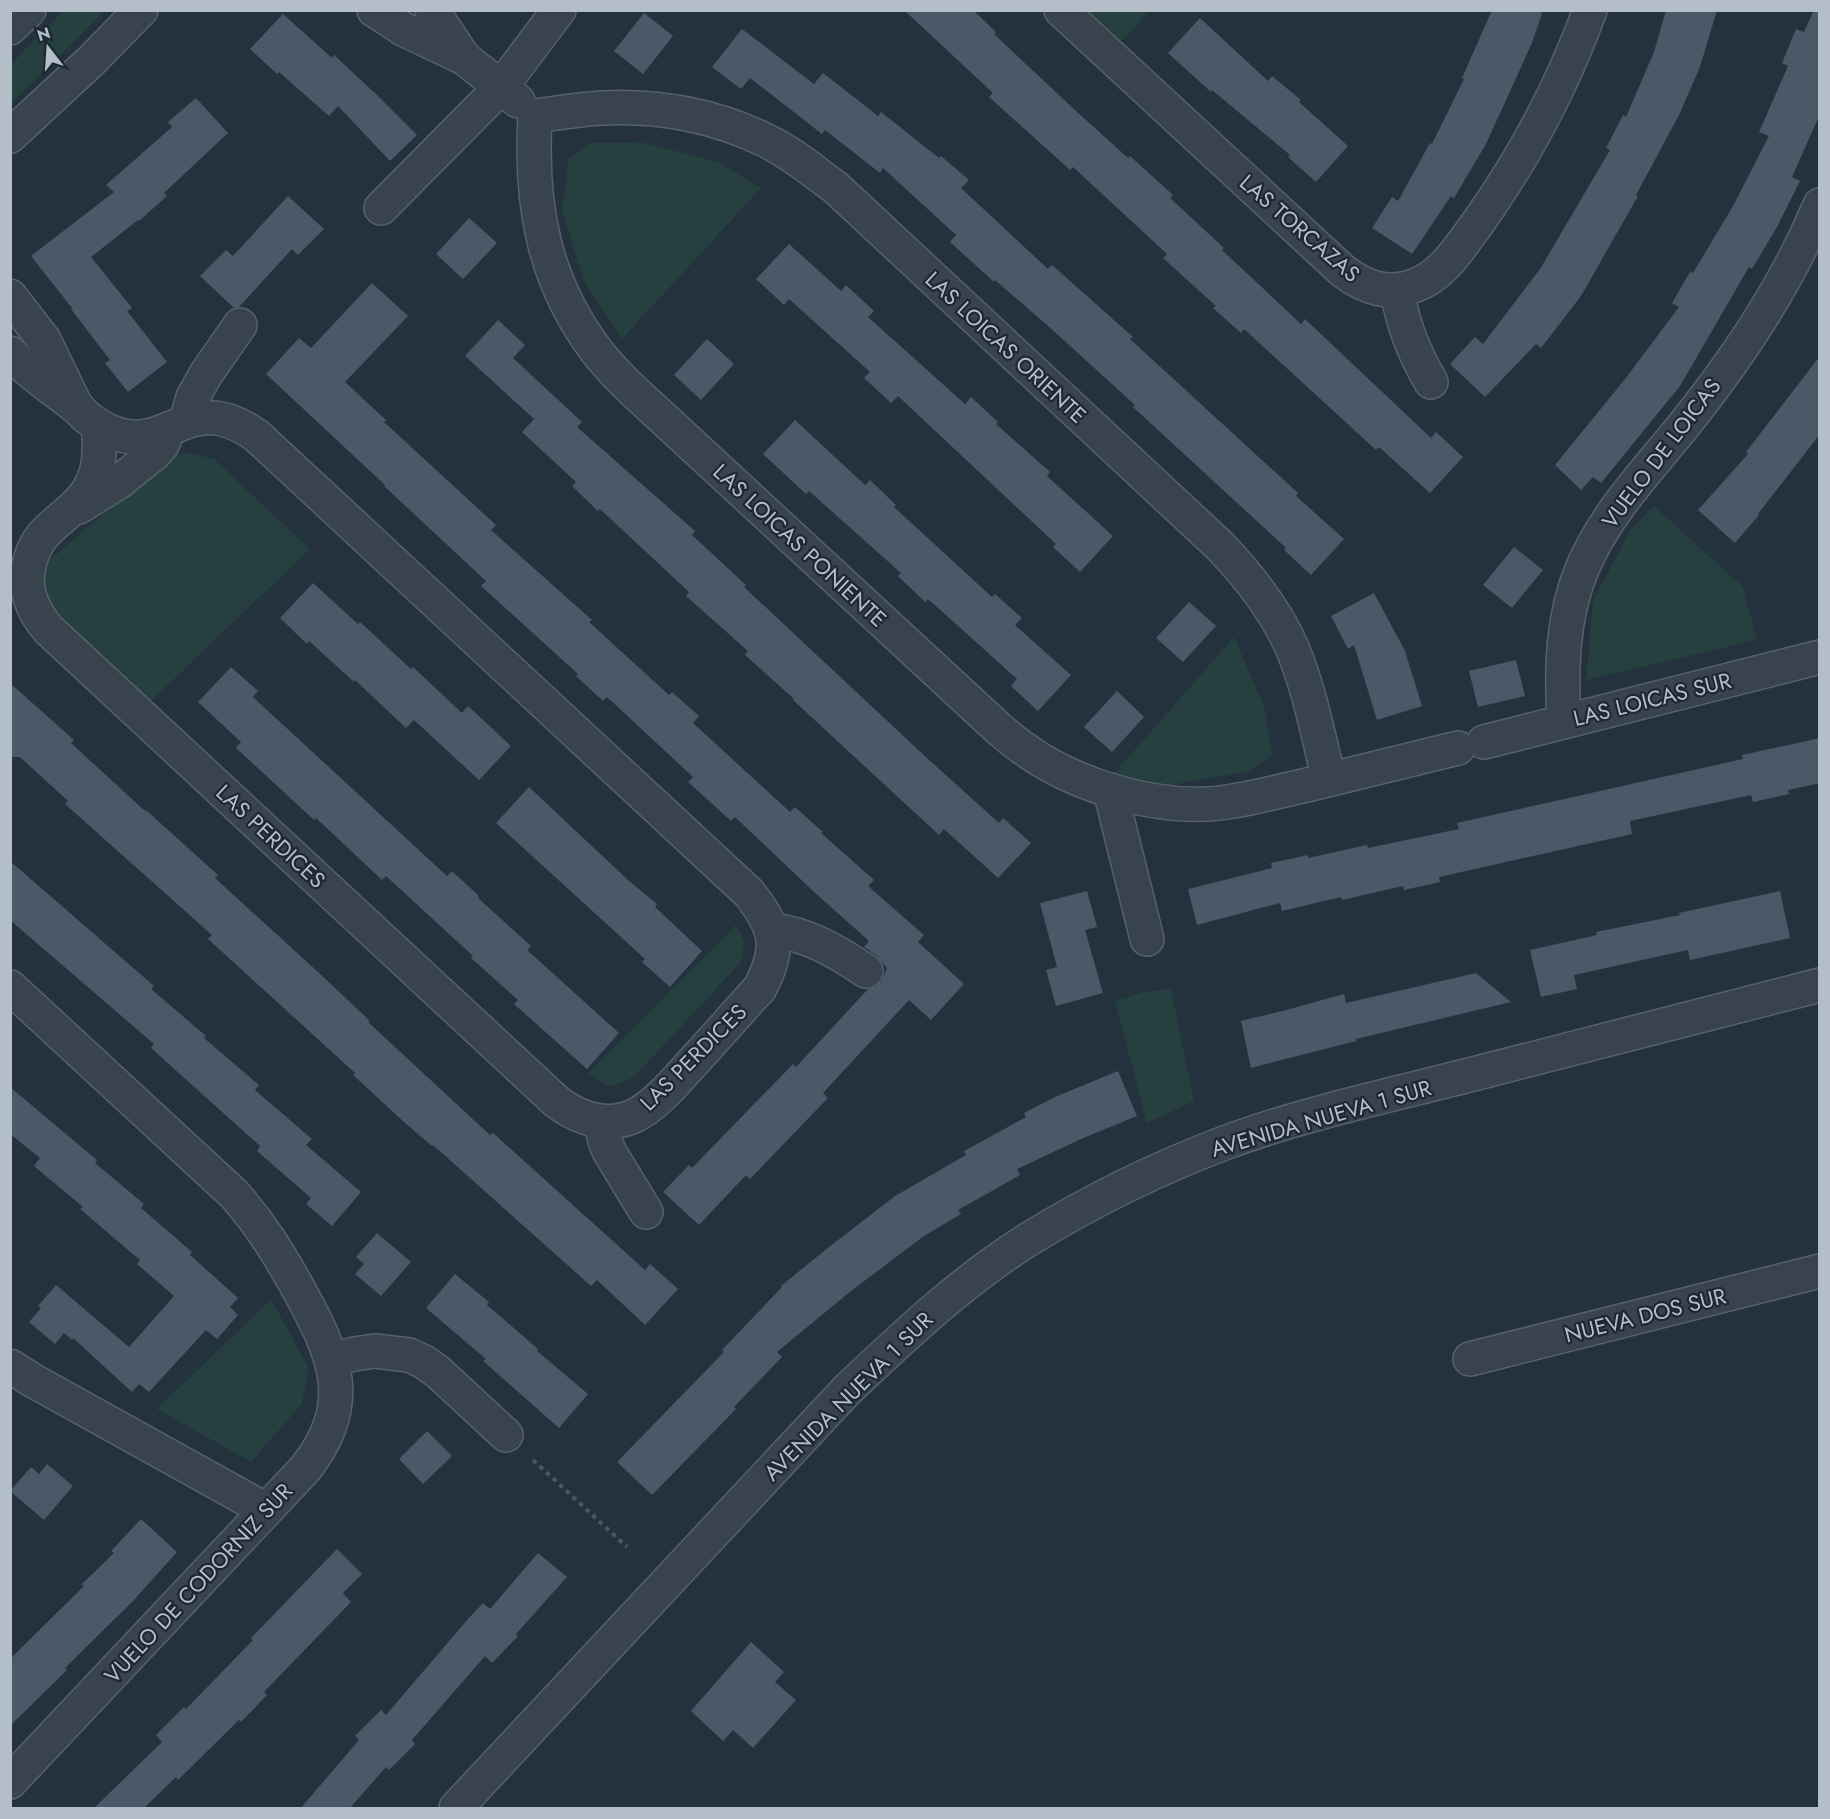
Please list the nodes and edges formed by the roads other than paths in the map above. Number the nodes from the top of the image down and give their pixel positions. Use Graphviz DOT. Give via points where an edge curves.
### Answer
graph roads {
  1 [pos="29,10"];
  2 [pos="141,10"];
  3 [pos="374,10"];
  4 [pos="432,10"];
  5 [pos="558,10"];
  6 [pos="1061,10"];
  7 [pos="1590,10"];
  8 [pos="10,28"];
  9 [pos="464,58"];
  10 [pos="501,87"];
  11 [pos="535,116"];
  12 [pos="10,136"];
  13 [pos="1820,205"];
  14 [pos="381,208"];
  15 [pos="1397,290"];
  16 [pos="10,296"];
  17 [pos="240,325"];
  18 [pos="10,352"];
  19 [pos="1431,382"];
  20 [pos="88,417"];
  21 [pos="177,426"];
  22 [pos="72,510"];
  23 [pos="19,566"];
  24 [pos="1820,657"];
  25 [pos="1564,721"];
  26 [pos="1329,779"];
  27 [pos="1110,790"];
  28 [pos="772,930"];
  29 [pos="1147,939"];
  30 [pos="866,971"];
  31 [pos="1820,985"];
  32 [pos="10,987"];
  33 [pos="601,1122"];
  34 [pos="646,1212"];
  35 [pos="1820,1271"];
  36 [pos="1470,1359"];
  37 [pos="332,1360"];
  38 [pos="10,1366"];
  39 [pos="506,1435"];
  40 [pos="266,1510"];
  41 [pos="10,1782"];
  42 [pos="456,1809"];
  1 -- 8 [label="street"];
  2 -- 12 [label="street"];
  3 -- 9 [label="street" via="403,29"];
  4 -- 9 [label="street"];
  5 -- 10 [label="street"];
  6 -- 15 [label="street, LAS TORCAZAS" via="1343,271 1359,283"];
  7 -- 15 [label="street, LAS TORCAZAS" via="1545,114 1492,202 1443,266 1416,285"];
  9 -- 10 [label="street"];
  10 -- 11 [label="street"];
  10 -- 14 [label="street"];
  11 -- 26 [label="street, LAS LOICAS ORIENTE" via="612,108 703,117 768,141 835,188 1237,564 1279,622 1293,650"];
  11 -- 27 [label="street, LAS LOICAS PONIENTE" via="534,183 550,265 567,304 599,354 652,408 998,728 1049,765"];
  13 -- 25 [label="street, VUELO DE LOICAS" via="1751,332 1685,424 1625,495 1593,545 1581,571 1566,629"];
  15 -- 19 [label="street" via="1406,333"];
  16 -- 20 [label="street, LAS PERDICES" via="44,340"];
  17 -- 21 [label="street"];
  18 -- 20 [label="street, LAS PERDICES"];
  20 -- 21 [label="street, LAS PERDICES" via="114,434 131,437 150,436"];
  20 -- 22 [label="street, LAS PERDICES" via="98,464 94,480"];
  21 -- 22 [label="street, LAS PERDICES" via="155,453 119,482"];
  21 -- 28 [label="street, LAS PERDICES" via="203,418 221,418 257,436 738,882 759,905"];
  22 -- 23 [label="street, LAS PERDICES" via="46,531 32,555"];
  23 -- 33 [label="street, LAS PERDICES" via="31,602 50,630 557,1102 585,1119"];
  24 -- 25 [label="street, LAS LOICAS SUR"];
  25 -- 26 [label="street, LAS LOICAS SUR"];
  26 -- 27 [label="street, LAS LOICAS PONIENTE" via="1209,804 1153,800"];
  27 -- 29 [label="street"];
  28 -- 30 [label="street" via="810,939"];
  28 -- 33 [label="street, LAS PERDICES" via="773,951 760,988 649,1106 635,1116"];
  31 -- 42 [label="street, AVENIDA NUEVA 1 SUR" via="1275,1126 1168,1167 1067,1216 987,1268 910,1331 847,1390"];
  32 -- 37 [label="street, VUELO DE CODORNIZ SUR" via="242,1203 276,1249 324,1337"];
  33 -- 34 [label="street" via="609,1151"];
  35 -- 36 [label="street, NUEVA DOS SUR"];
  37 -- 39 [label="street" via="375,1351 424,1362"];
  37 -- 40 [label="street, VUELO DE CODORNIZ SUR" via="336,1397 327,1435 318,1453"];
  38 -- 40 [label="street"];
  40 -- 41 [label="street, VUELO DE CODORNIZ SUR"];
}
